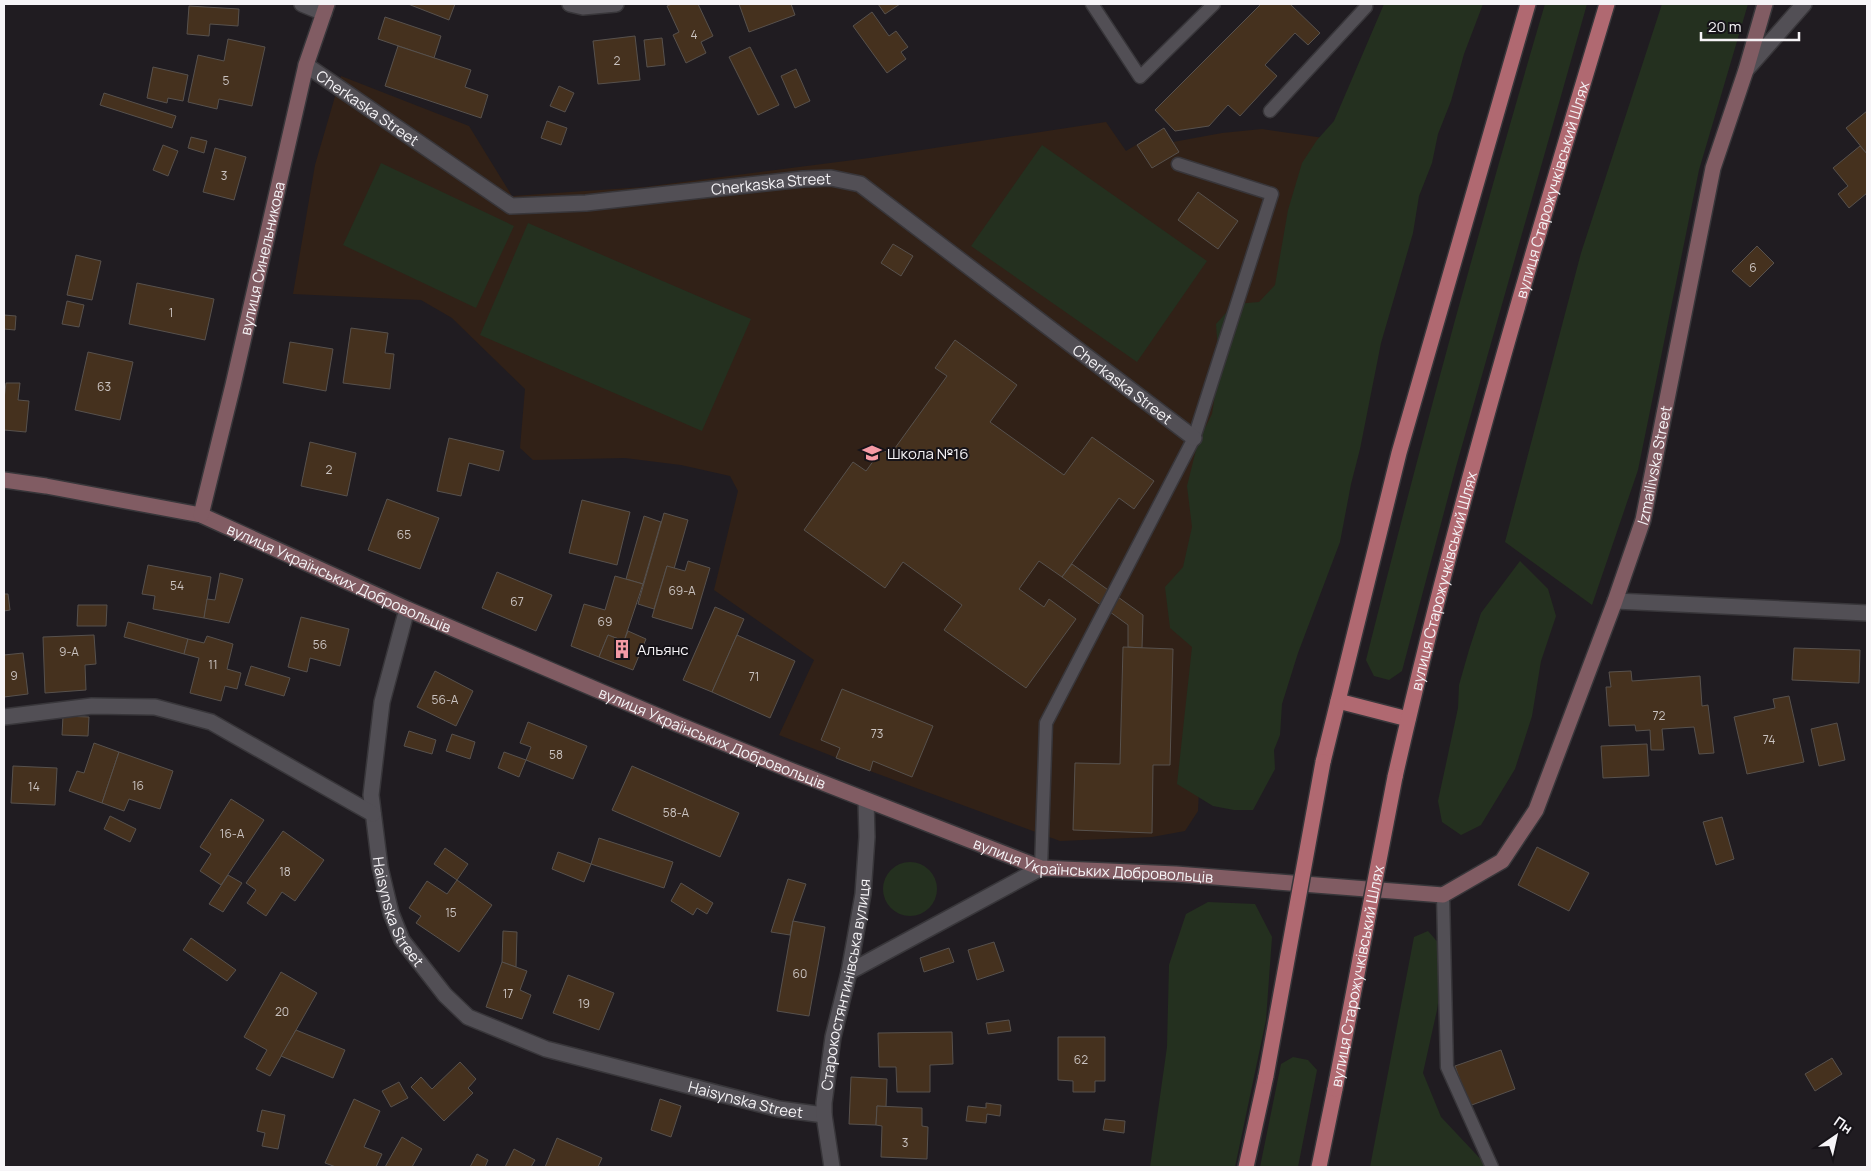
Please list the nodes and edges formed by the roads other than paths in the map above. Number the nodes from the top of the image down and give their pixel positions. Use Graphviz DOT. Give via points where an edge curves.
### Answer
graph roads {
  1 [pos="302,4"];
  2 [pos="570,4"];
  3 [pos="616,4"];
  4 [pos="1092,4"];
  5 [pos="1214,4"];
  6 [pos="1366,4"];
  7 [pos="1528,4"];
  8 [pos="1607,4"];
  9 [pos="1765,4"];
  10 [pos="1804,4"];
  11 [pos="326,9"];
  12 [pos="306,65"];
  13 [pos="1746,70"];
  14 [pos="1270,112"];
  15 [pos="1178,164"];
  16 [pos="1194,438"];
  17 [pos="4,480"];
  18 [pos="201,515"];
  19 [pos="1615,602"];
  20 [pos="406,609"];
  21 [pos="1867,613"];
  22 [pos="1338,701"];
  23 [pos="4,717"];
  24 [pos="1408,719"];
  25 [pos="866,800"];
  26 [pos="373,814"];
  27 [pos="1041,868"];
  28 [pos="1443,895"];
  29 [pos="849,972"];
  30 [pos="824,1116"];
  31 [pos="832,1167"];
  32 [pos="1246,1167"];
  33 [pos="1319,1167"];
  34 [pos="1492,1167"];
  1 -- 11 [label="street"];
  2 -- 3 [label="street" via="583,7"];
  4 -- 5 [label="lane" via="1140,77"];
  6 -- 14 [label="lane"];
  7 -- 22 [label="main road" via="1399,453"];
  8 -- 24 [label="main road, вулиця Старожучківський Шлях" via="1476,456"];
  9 -- 13 [label="street"];
  10 -- 13 [label="street, Izmailivska Street"];
  11 -- 12 [label="street, вулиця Синельникова"];
  12 -- 16 [label="street, Cherkaska Street" via="511,206 586,203 803,179 831,178 860,184"];
  12 -- 18 [label="street, вулиця Синельникова"];
  13 -- 19 [label="street, Izmailivska Street" via="1712,168 1643,520"];
  15 -- 16 [label="lane" via="1272,194"];
  16 -- 27 [label="lane" via="1046,723"];
  17 -- 18 [label="street, вулиця Українських Добровольців"];
  18 -- 20 [label="street, вулиця Українських Добровольців"];
  19 -- 21 [label="street"];
  19 -- 28 [label="street, Izmailivska Street" via="1536,810 1502,861"];
  20 -- 25 [label="street, вулиця Українських Добровольців" via="763,760"];
  20 -- 26 [label="street, Haisynska Street" via="382,702 371,795"];
  22 -- 24 [label="main road"];
  22 -- 32 [label="main road, bridge" via="1323,762 1266,1076"];
  23 -- 26 [label="street" via="92,706 155,707 211,722"];
  24 -- 33 [label="main road, вулиця Старожучківський Шлях, bridge"];
  25 -- 27 [label="street, вулиця Українських Добровольців"];
  25 -- 29 [label="street, Старокостянтинівська вулиця" via="863,894"];
  26 -- 30 [label="street, Haisynska Street" via="380,867 391,913 402,940 445,995 468,1017 546,1049 779,1109"];
  27 -- 28 [label="street, вулиця Українських Добровольців" via="1176,874"];
  27 -- 29 [label="street"];
  28 -- 34 [label="lane" via="1447,1067"];
  29 -- 30 [label="street, Старокостянтинівська вулиця" via="833,1037"];
  30 -- 31 [label="street, Старокостянтинівська вулиця"];
}
